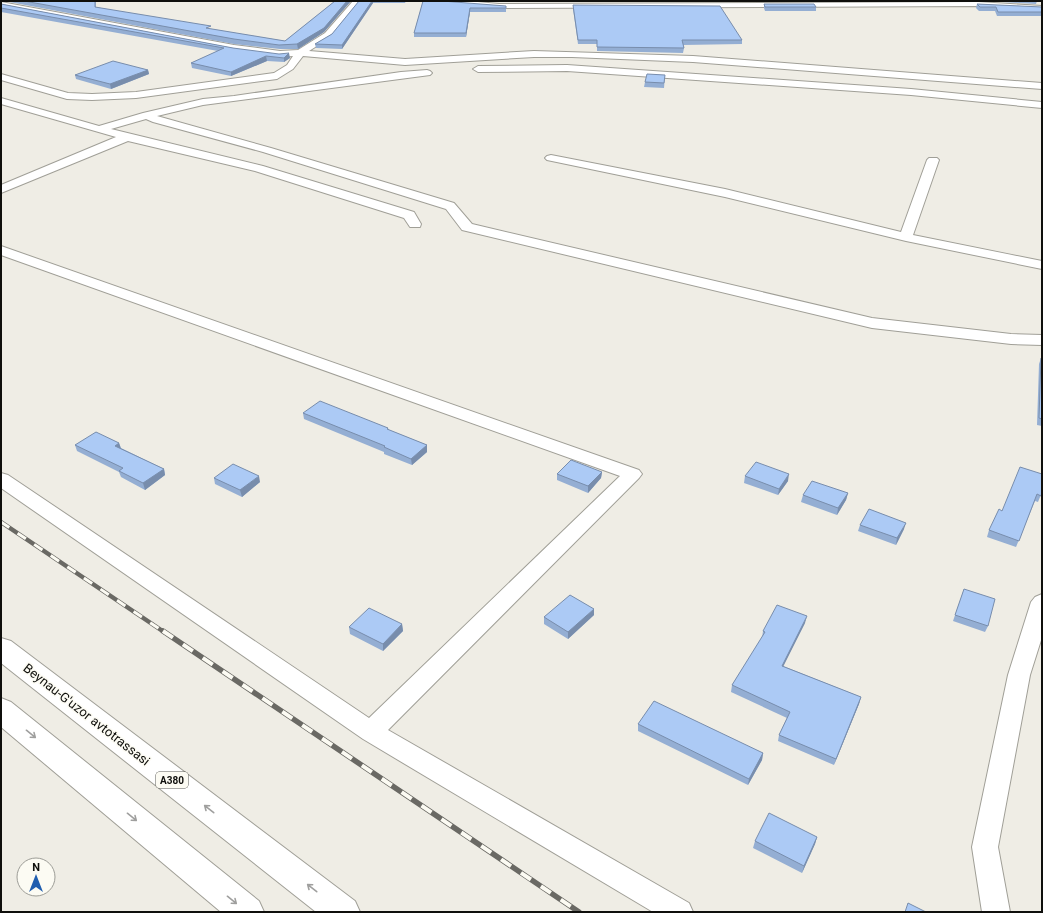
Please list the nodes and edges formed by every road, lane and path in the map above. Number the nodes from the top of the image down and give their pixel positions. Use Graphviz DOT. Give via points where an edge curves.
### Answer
graph roads {
  1 [pos="357,1"];
  2 [pos="436,1"];
  3 [pos="1,4"];
  4 [pos="1042,8"];
  5 [pos="300,54"];
  6 [pos="469,70"];
  7 [pos="439,72"];
  8 [pos="1,77"];
  9 [pos="1042,86"];
  10 [pos="1,101"];
  11 [pos="1042,105"];
  12 [pos="147,115"];
  13 [pos="99,129"];
  14 [pos="127,137"];
  15 [pos="551,158"];
  16 [pos="934,160"];
  17 [pos="1,189"];
  18 [pos="415,224"];
  19 [pos="906,237"];
  20 [pos="1,250"];
  21 [pos="1042,265"];
  22 [pos="1042,340"];
  23 [pos="1,479"];
  24 [pos="1042,602"];
  25 [pos="1,648"];
  26 [pos="1,710"];
  27 [pos="371,732"];
  28 [pos="247,912"];
  29 [pos="343,912"];
  30 [pos="679,912"];
  31 [pos="996,912"];
  1 -- 5 [label="street" via="328,35"];
  2 -- 4 [label="street" via="520,6 978,4"];
  3 -- 5 [label="street" via="234,48"];
  5 -- 8 [label="street" via="290,67 277,76 136,95 67,96"];
  5 -- 9 [label="street" via="405,62 534,54 693,59"];
  6 -- 11 [label="street" via="567,68 911,92"];
  7 -- 12 [label="street" via="203,102"];
  10 -- 13 [label="street"];
  12 -- 13 [label="street"];
  12 -- 22 [label="street" via="450,206 467,227 872,324"];
  13 -- 14 [label="street"];
  14 -- 17 [label="street"];
  14 -- 18 [label="street" via="259,168 409,215"];
  15 -- 19 [label="street" via="725,193"];
  16 -- 19 [label="street"];
  19 -- 21 [label="street"];
  20 -- 27 [label="street" via="633,474"];
  23 -- 27 [label="street"];
  24 -- 31 [label="street" via="1019,675 985,847"];
  29 -- 25 [label="highway, Beynau-G'uzor avtotrassasi / A380, one-way"];
  26 -- 28 [label="highway, one-way"];
  27 -- 30 [label="street"];
}
